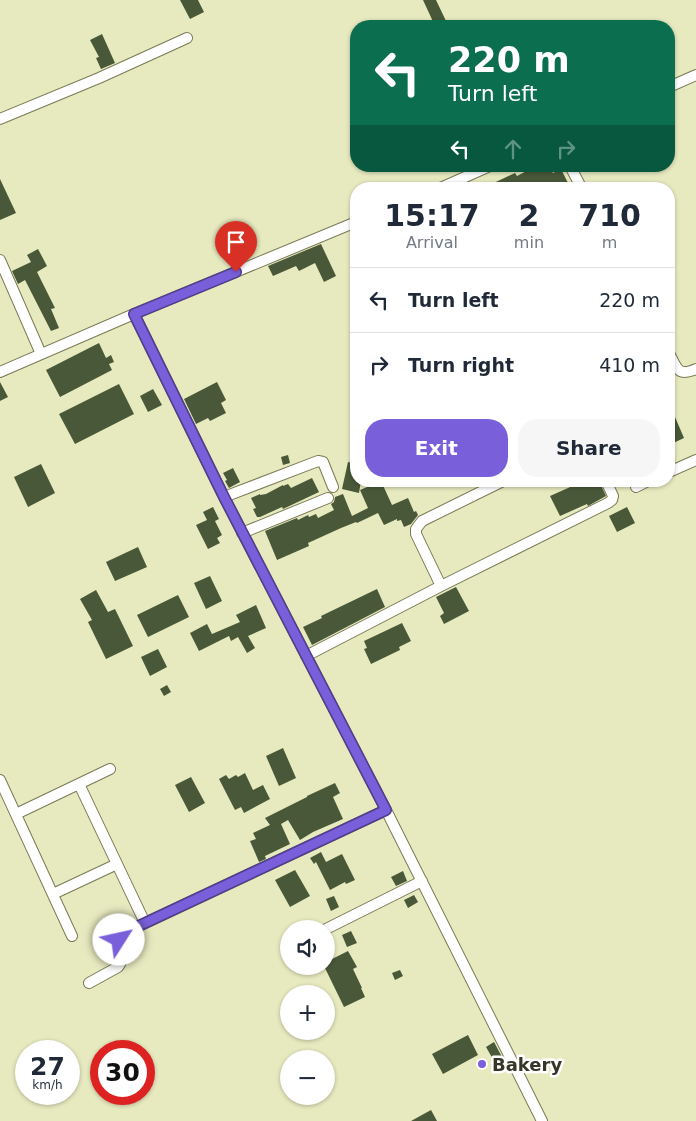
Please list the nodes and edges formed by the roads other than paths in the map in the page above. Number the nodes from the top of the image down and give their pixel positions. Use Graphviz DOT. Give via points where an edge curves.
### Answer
graph roads {
  1 [pos="187,38"];
  2 [pos="696,75"];
  3 [pos="675,84"];
  4 [pos="0,119"];
  5 [pos="476,172"];
  6 [pos="454,182"];
  7 [pos="350,224"];
  8 [pos="0,260"];
  9 [pos="134,314"];
  10 [pos="41,354"];
  11 [pos="675,364"];
  12 [pos="696,369"];
  13 [pos="0,372"];
  14 [pos="696,460"];
  15 [pos="675,469"];
  16 [pos="491,487"];
  17 [pos="609,487"];
  18 [pos="334,488"];
  19 [pos="224,497"];
  20 [pos="328,498"];
  21 [pos="242,533"];
  22 [pos="441,586"];
  23 [pos="306,656"];
  24 [pos="110,769"];
  25 [pos="0,780"];
  26 [pos="79,784"];
  27 [pos="386,810"];
  28 [pos="16,814"];
  29 [pos="117,864"];
  30 [pos="422,881"];
  31 [pos="53,894"];
  32 [pos="145,923"];
  33 [pos="335,924"];
  34 [pos="72,936"];
  35 [pos="89,983"];
  36 [pos="540,1120"];
  1 -- 4 [label="street"];
  2 -- 3 [label="street"];
  5 -- 6 [label="street"];
  7 -- 9 [label="street"];
  8 -- 10 [label="street"];
  9 -- 10 [label="street"];
  9 -- 19 [label="street"];
  10 -- 13 [label="street"];
  11 -- 12 [label="street" via="681,372"];
  14 -- 15 [label="street"];
  16 -- 22 [label="street" via="422,521 416,529"];
  17 -- 22 [label="street" via="613,496 608,504"];
  18 -- 19 [label="street" via="322,462 318,461"];
  19 -- 21 [label="street"];
  20 -- 21 [label="street"];
  21 -- 23 [label="street"];
  22 -- 23 [label="street"];
  23 -- 27 [label="street"];
  24 -- 26 [label="street"];
  25 -- 28 [label="street"];
  26 -- 28 [label="street"];
  26 -- 29 [label="street"];
  27 -- 30 [label="street"];
  27 -- 32 [label="street"];
  28 -- 31 [label="street"];
  29 -- 31 [label="street"];
  29 -- 32 [label="street"];
  30 -- 33 [label="street"];
  30 -- 36 [label="street"];
  31 -- 34 [label="street"];
  32 -- 35 [label="street" via="120,937 122,961 118,967"];
}
